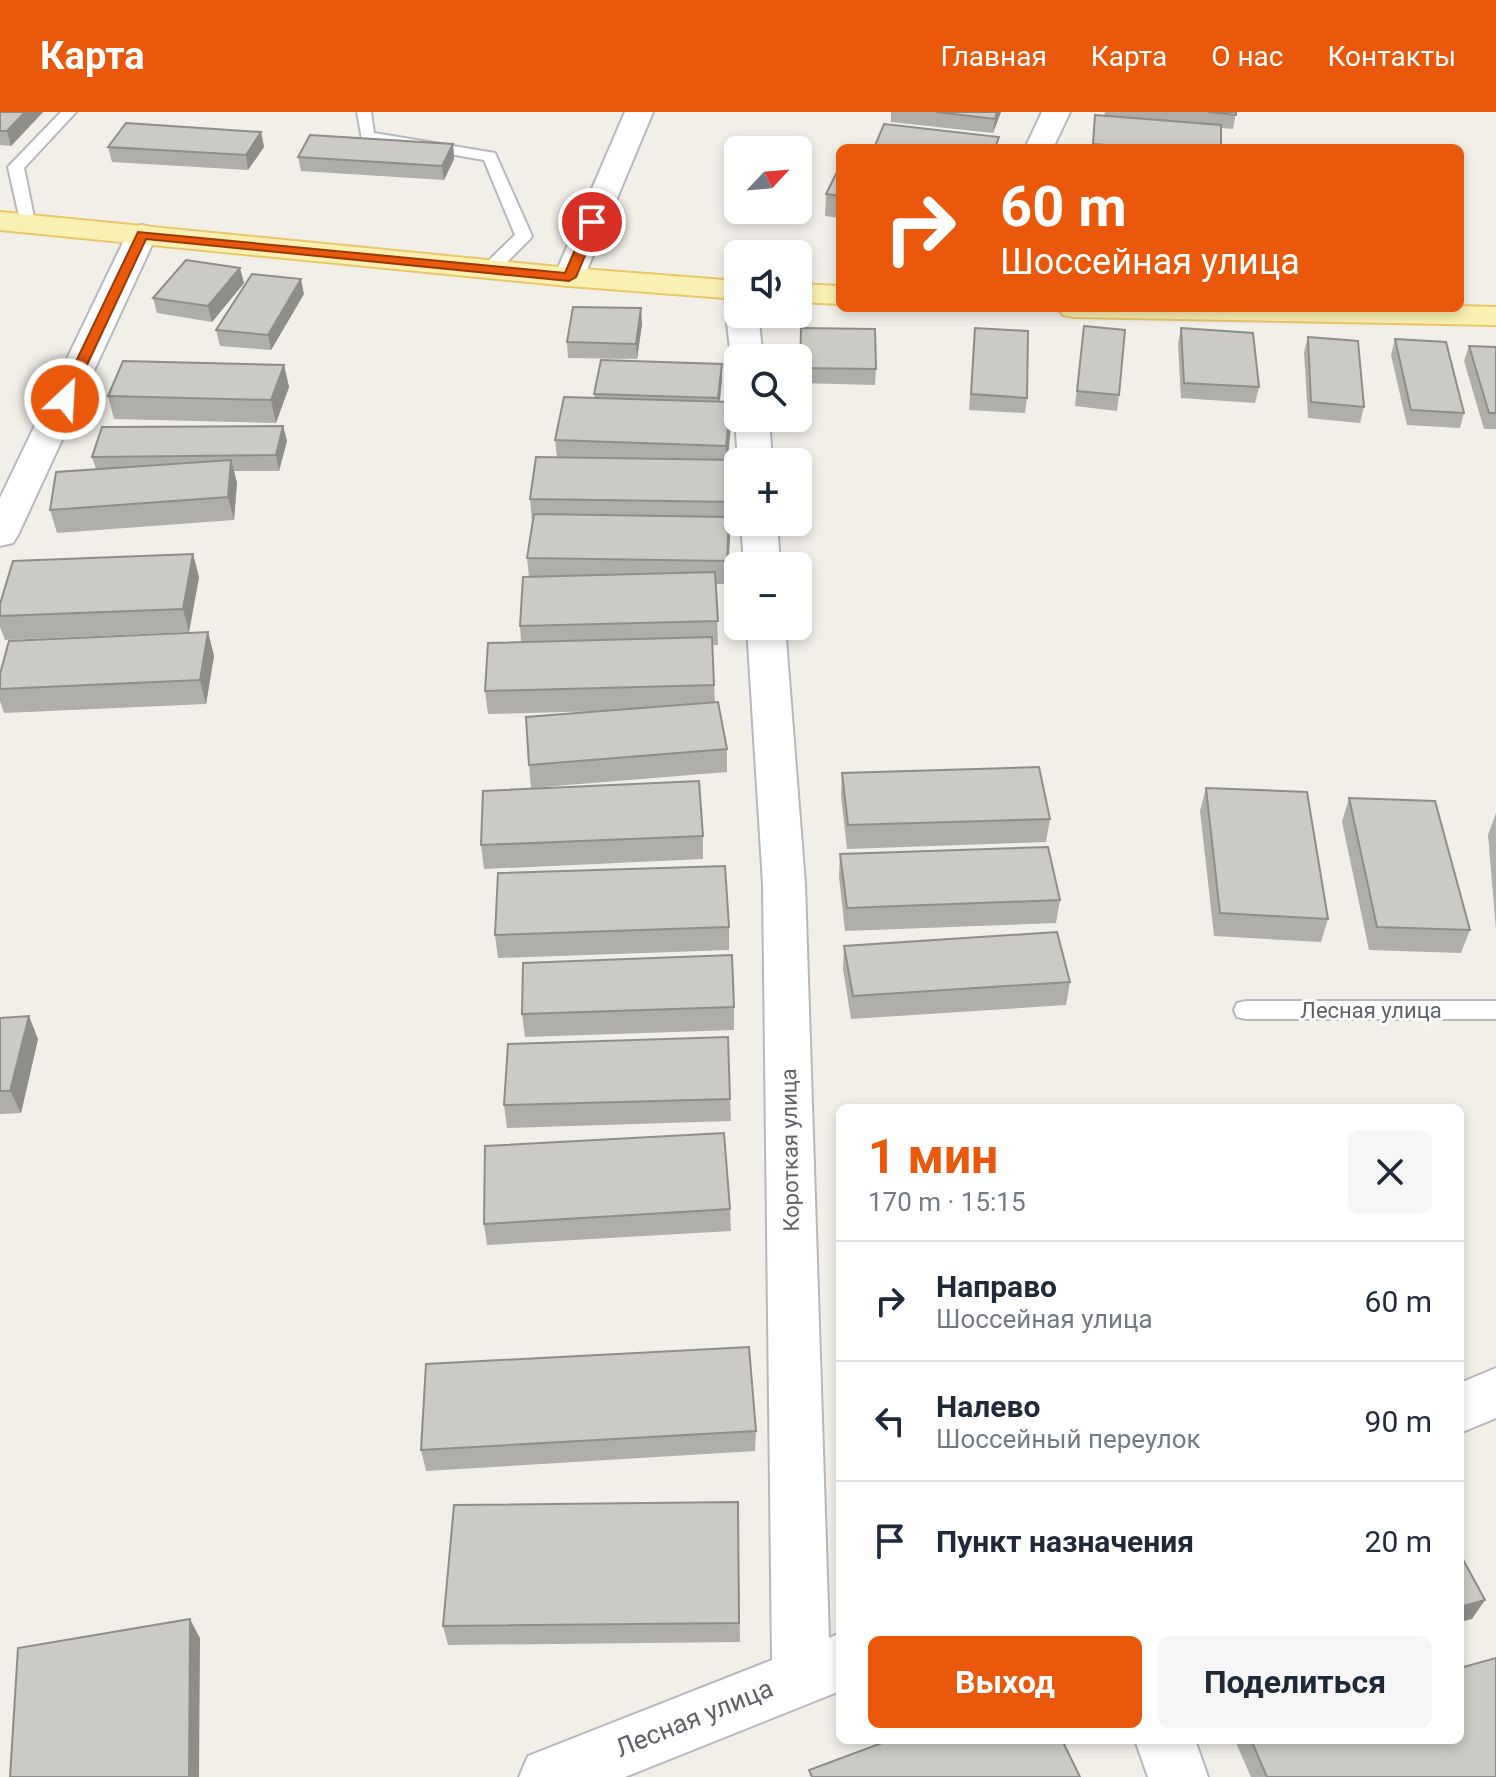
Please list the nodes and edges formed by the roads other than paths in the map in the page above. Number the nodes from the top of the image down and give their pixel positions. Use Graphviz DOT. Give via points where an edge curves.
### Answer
graph roads {
  1 [pos="69,112"];
  2 [pos="364,112"];
  3 [pos="639,112"];
  4 [pos="1056,112"];
  5 [pos="1041,144"];
  6 [pos="14,222"];
  7 [pos="142,234"];
  8 [pos="490,269"];
  9 [pos="569,277"];
  10 [pos="724,289"];
  11 [pos="812,294"];
  12 [pos="836,295"];
  13 [pos="1285,312"];
  14 [pos="1496,316"];
  15 [pos="0,535"];
  16 [pos="767,640"];
  17 [pos="1246,1010"];
  18 [pos="1496,1010"];
  19 [pos="1496,1392"];
  20 [pos="1464,1407"];
  21 [pos="821,1668"];
  22 [pos="1166,1744"];
  23 [pos="549,1777"];
  24 [pos="1178,1777"];
  1 -- 6 [label="lane" via="16,167"];
  2 -- 8 [label="lane" via="367,136 490,156 524,236"];
  3 -- 9 [label="street"];
  4 -- 5 [label="street"];
  6 -- 7 [label="main road"];
  7 -- 8 [label="main road"];
  7 -- 15 [label="street"];
  8 -- 9 [label="main road"];
  9 -- 10 [label="main road"];
  11 -- 12 [label="main road"];
  13 -- 14 [label="main road"];
  16 -- 21 [label="street, Короткая улица" via="784,884"];
  17 -- 18 [label="lane, Лесная улица"];
  19 -- 20 [label="street"];
  21 -- 23 [label="street, Лесная улица"];
  22 -- 24 [label="street"];
}
